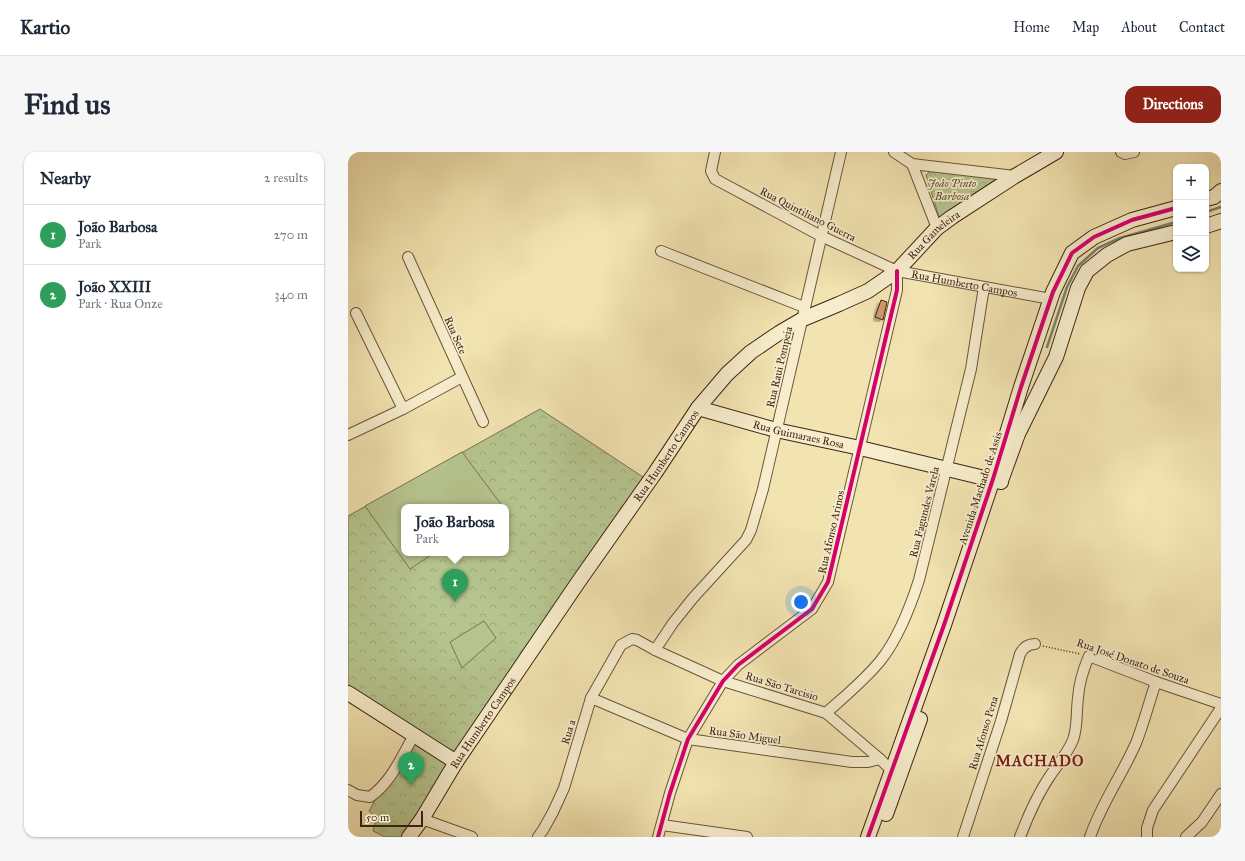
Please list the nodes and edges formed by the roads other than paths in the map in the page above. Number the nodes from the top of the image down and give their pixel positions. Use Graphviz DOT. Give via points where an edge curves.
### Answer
graph roads {
  1 [pos="715,152"];
  2 [pos="841,152"];
  3 [pos="894,152"];
  4 [pos="1056,152"];
  5 [pos="1121,152"];
  6 [pos="1134,152"];
  7 [pos="912,164"];
  8 [pos="1015,176"];
  9 [pos="1221,192"];
  10 [pos="1209,198"];
  11 [pos="1173,209"];
  12 [pos="1221,221"];
  13 [pos="1209,226"];
  14 [pos="937,228"];
  15 [pos="1173,233"];
  16 [pos="821,236"];
  17 [pos="661,251"];
  18 [pos="408,257"];
  19 [pos="897,271"];
  20 [pos="984,286"];
  21 [pos="1051,299"];
  22 [pos="356,313"];
  23 [pos="803,313"];
  24 [pos="462,377"];
  25 [pos="698,408"];
  26 [pos="403,409"];
  27 [pos="483,422"];
  28 [pos="776,430"];
  29 [pos="349,432"];
  30 [pos="860,448"];
  31 [pos="947,468"];
  32 [pos="997,480"];
  33 [pos="629,640"];
  34 [pos="1035,644"];
  35 [pos="655,650"];
  36 [pos="723,681"];
  37 [pos="1156,682"];
  38 [pos="348,693"];
  39 [pos="591,698"];
  40 [pos="1221,704"];
  41 [pos="1221,708"];
  42 [pos="826,713"];
  43 [pos="414,735"];
  44 [pos="688,739"];
  45 [pos="880,759"];
  46 [pos="456,762"];
  47 [pos="896,774"];
  48 [pos="348,790"];
  49 [pos="1221,794"];
  50 [pos="422,819"];
  51 [pos="662,825"];
  52 [pos="461,835"];
  53 [pos="409,837"];
  54 [pos="472,837"];
  55 [pos="538,837"];
  56 [pos="658,837"];
  57 [pos="747,837"];
  58 [pos="868,837"];
  59 [pos="877,837"];
  60 [pos="963,837"];
  61 [pos="1020,837"];
  62 [pos="1090,837"];
  63 [pos="1147,837"];
  64 [pos="1186,837"];
  1 -- 16 [label="street, Rua Quintiliano Guerra" via="712,165 712,175 715,179"];
  2 -- 16 [label="street, Rua Raui Pompeia"];
  3 -- 7 [label="street"];
  4 -- 8 [label="street, Rua Gameleira"];
  5 -- 6 [label="street"];
  7 -- 8 [label="street"];
  7 -- 14 [label="street"];
  8 -- 14 [label="street, Rua Gameleira"];
  9 -- 10 [label="street"];
  11 -- 21 [label="street, Avenida Machado de Assis" via="1132,220 1094,237 1072,253"];
  12 -- 13 [label="street"];
  14 -- 19 [label="street, Rua Gameleira"];
  15 -- 32 [label="street, Avenida Machado de Assis" via="1127,244 1107,255 1087,271 1078,288 1056,357"];
  16 -- 19 [label="street, Rua Quintiliano Guerra"];
  16 -- 23 [label="street, Rua Raui Pompeia"];
  17 -- 23 [label="street"];
  18 -- 24 [label="street, Rua Sete"];
  19 -- 20 [label="street, Rua Humberto Campos"];
  19 -- 23 [label="street, Rua Humberto Campos" via="868,290 839,304"];
  19 -- 30 [label="street, Rua Afonso Arinos" via="897,290"];
  20 -- 21 [label="street, Rua Humberto Campos"];
  20 -- 31 [label="street, Rua Fagundes Varela" via="971,368"];
  21 -- 32 [label="street, Avenida Machado de Assis" via="1021,387"];
  22 -- 26 [label="street"];
  23 -- 25 [label="street, Rua Humberto Campos" via="751,352 727,374"];
  23 -- 28 [label="street, Rua Raui Pompeia"];
  24 -- 26 [label="street"];
  24 -- 27 [label="street, Rua Sete"];
  25 -- 28 [label="street, Rua Guimaraes Rosa"];
  25 -- 46 [label="street, Rua Humberto Campos"];
  26 -- 29 [label="street"];
  28 -- 30 [label="street, Rua Guimaraes Rosa"];
  28 -- 35 [label="street, Rua Raui Pompeia" via="757,510 746,540 693,598"];
  30 -- 31 [label="street, Rua Guimaraes Rosa"];
  30 -- 36 [label="street, Rua Afonso Arinos" via="832,570 821,596 812,609 743,661"];
  31 -- 32 [label="street, Rua Guimaraes Rosa"];
  31 -- 42 [label="street, Rua Fagundes Varela" via="920,580 907,615 882,659"];
  32 -- 47 [label="street, Avenida Machado de Assis" via="944,625"];
  33 -- 35 [label="street, Rua São Tarcisio" via="637,640"];
  33 -- 39 [label="street, Rua a" via="621,645"];
  34 -- 60 [label="street, Rua Afonso Pena" via="1023,648 1020,654"];
  35 -- 36 [label="street, Rua São Tarcisio"];
  36 -- 42 [label="street, Rua São Tarcisio"];
  36 -- 44 [label="street, Rua Afonso Arinos"];
  37 -- 40 [label="street, Rua José Donato de Souza"];
  37 -- 61 [label="street, Rua José Donato de Souza" via="1089,656 1082,673 1074,737 1064,758 1039,794"];
  37 -- 62 [label="street" via="1136,742 1100,811"];
  38 -- 43 [label="street"];
  39 -- 44 [label="street, Rua São Miguel"];
  39 -- 55 [label="street, Rua a" via="564,788"];
  41 -- 63 [label="street" via="1153,810"];
  42 -- 45 [label="street, Rua São Tarcisio"];
  43 -- 46 [label="street"];
  43 -- 48 [label="street" via="388,780 378,792 370,797 357,796"];
  44 -- 45 [label="street, Rua São Miguel" via="852,762"];
  44 -- 51 [label="street, Rua Afonso Arinos"];
  45 -- 47 [label="street, Rua São Tarcisio"];
  46 -- 50 [label="street, Rua Humberto Campos"];
  47 -- 58 [label="street, Avenida Machado de Assis"];
  47 -- 59 [label="street, Avenida Machado de Assis"];
  49 -- 64 [label="street" via="1202,822"];
  50 -- 52 [label="street"];
  50 -- 53 [label="street, Rua Humberto Campos"];
  51 -- 56 [label="street, Rua Afonso Arinos"];
  51 -- 57 [label="street"];
  52 -- 54 [label="street"];
}
